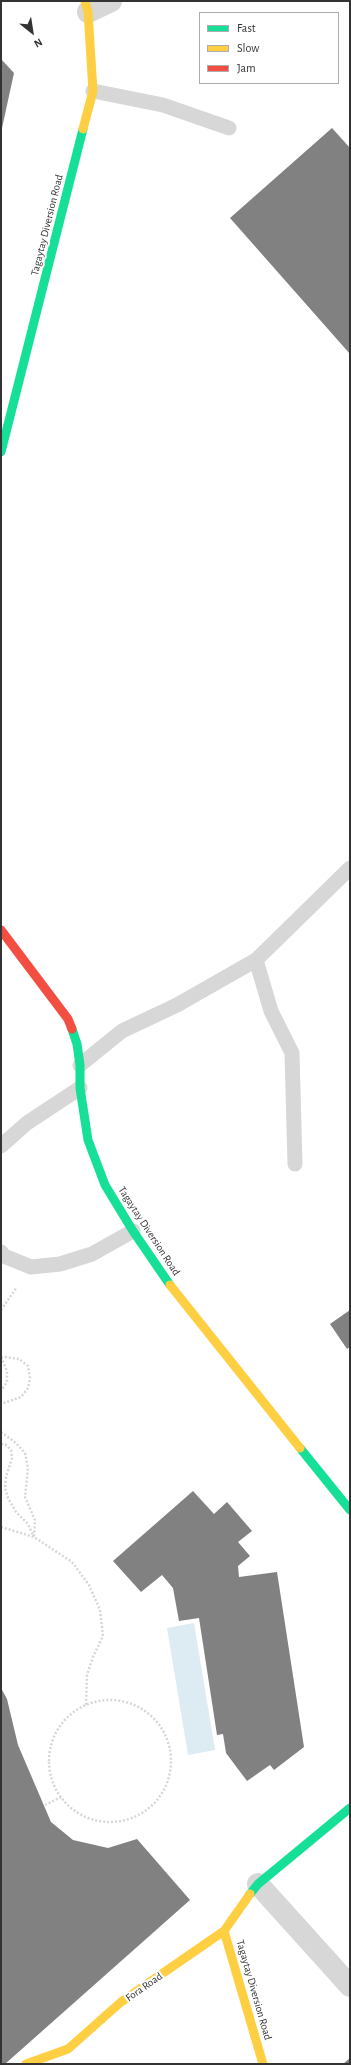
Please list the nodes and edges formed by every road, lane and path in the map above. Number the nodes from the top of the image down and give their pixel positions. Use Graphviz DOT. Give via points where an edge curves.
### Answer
graph roads {
  1 [pos="111,1"];
  2 [pos="87,6"];
  3 [pos="93,91"];
  4 [pos="230,128"];
  5 [pos="1,452"];
  6 [pos="350,868"];
  7 [pos="1,930"];
  8 [pos="256,960"];
  9 [pos="80,1065"];
  10 [pos="80,1088"];
  11 [pos="1,1146"];
  12 [pos="295,1164"];
  13 [pos="133,1231"];
  14 [pos="1,1252"];
  15 [pos="1,1358"];
  16 [pos="1,1390"];
  17 [pos="1,1404"];
  18 [pos="1,1432"];
  19 [pos="1,1444"];
  20 [pos="350,1510"];
  21 [pos="1,1527"];
  22 [pos="34,1537"];
  23 [pos="86,1705"];
  24 [pos="61,1797"];
  25 [pos="45,1805"];
  26 [pos="350,1808"];
  27 [pos="258,1884"];
  28 [pos="224,1931"];
  29 [pos="350,1986"];
  30 [pos="64,2056"];
  31 [pos="26,2064"];
  32 [pos="263,2064"];
  1 -- 2 [label="street"];
  2 -- 3 [label="street, Tagaytay Diversion Road"];
  3 -- 4 [label="lane" via="163,105"];
  3 -- 5 [label="street, Tagaytay Diversion Road"];
  6 -- 8 [label="lane"];
  7 -- 9 [label="street, Tagaytay Diversion Road" via="68,1019 78,1044"];
  8 -- 9 [label="lane" via="177,1005 122,1031"];
  8 -- 12 [label="lane" via="271,1011 292,1053"];
  9 -- 10 [label="street, Tagaytay Diversion Road"];
  10 -- 11 [label="lane" via="26,1123"];
  10 -- 13 [label="street, Tagaytay Diversion Road" via="88,1140 105,1185"];
  13 -- 14 [label="lane" via="92,1254 60,1264 31,1267 4,1256"];
  13 -- 20 [label="street, Tagaytay Diversion Road" via="176,1294"];
  15 -- 16 [label="path" via="7,1371 7,1382"];
  15 -- 17 [label="path, bridge" via="19,1359 28,1366 30,1378 28,1388 21,1397"];
  18 -- 22 [label="path" via="25,1453 28,1468 25,1496 35,1520"];
  19 -- 22 [label="path" via="11,1450 12,1458 5,1488 8,1498 16,1512 28,1524"];
  21 -- 22 [label="path"];
  22 -- 23 [label="path" via="72,1562 89,1585 100,1610 103,1636 88,1675"];
  23 -- 24 [label="path" via="58,1729 51,1745 49,1763 52,1781"];
  23 -- 24 [label="path" via="105,1701 125,1702 142,1710 157,1722 167,1739 171,1758 169,1777 161,1795 147,1809 130,1819 111,1822 92,1819 74,1811"];
  24 -- 25 [label="path"];
  26 -- 27 [label="street, Tagaytay Diversion Road"];
  27 -- 28 [label="street, Tagaytay Diversion Road"];
  27 -- 29 [label="street"];
  28 -- 30 [label="street, Fora Road" via="121,2002"];
  28 -- 32 [label="street, Tagaytay Diversion Road"];
  30 -- 31 [label="street, Fora Road"];
}
